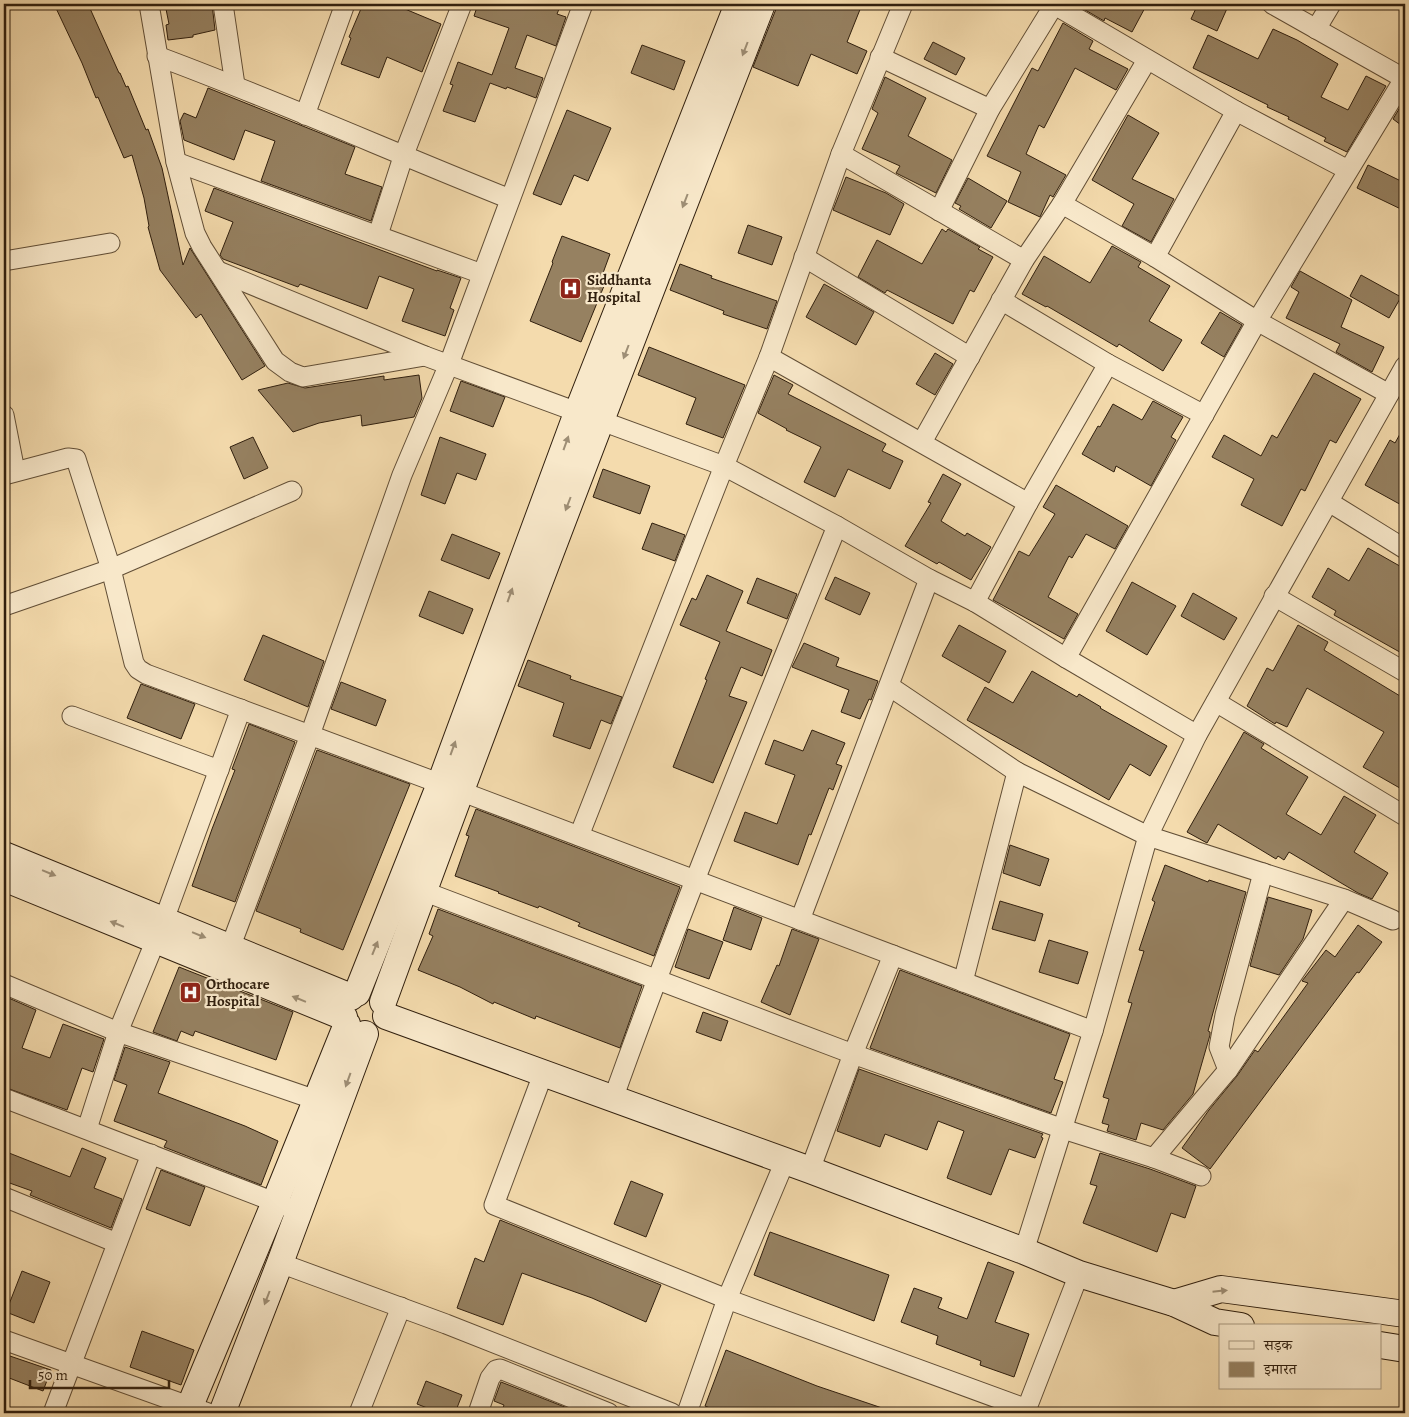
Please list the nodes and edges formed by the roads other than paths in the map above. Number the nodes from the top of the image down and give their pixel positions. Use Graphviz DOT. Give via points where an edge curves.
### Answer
graph roads {
  1 [pos="149,4"];
  2 [pos="223,4"];
  3 [pos="345,4"];
  4 [pos="462,4"];
  5 [pos="582,4"];
  6 [pos="738,4"];
  7 [pos="762,4"];
  8 [pos="903,4"];
  9 [pos="1054,4"];
  10 [pos="1272,4"];
  11 [pos="1331,4"];
  12 [pos="1316,29"];
  13 [pos="157,56"];
  14 [pos="880,57"];
  15 [pos="1147,60"];
  16 [pos="1405,79"];
  17 [pos="235,85"];
  18 [pos="990,109"];
  19 [pos="1236,111"];
  20 [pos="305,115"];
  21 [pos="841,154"];
  22 [pos="404,157"];
  23 [pos="176,162"];
  24 [pos="1348,170"];
  25 [pos="510,199"];
  26 [pos="1062,204"];
  27 [pos="939,211"];
  28 [pos="378,235"];
  29 [pos="110,243"];
  30 [pos="804,257"];
  31 [pos="1155,257"];
  32 [pos="1024,260"];
  33 [pos="4,262"];
  34 [pos="218,271"];
  35 [pos="482,274"];
  36 [pos="1001,300"];
  37 [pos="1257,321"];
  38 [pos="425,356"];
  39 [pos="769,357"];
  40 [pos="970,357"];
  41 [pos="449,364"];
  42 [pos="1108,364"];
  43 [pos="1405,366"];
  44 [pos="1388,394"];
  45 [pos="1204,415"];
  46 [pos="4,416"];
  47 [pos="588,417"];
  48 [pos="922,442"];
  49 [pos="724,466"];
  50 [pos="9,473"];
  51 [pos="292,491"];
  52 [pos="1329,502"];
  53 [pos="1028,503"];
  54 [pos="837,526"];
  55 [pos="1405,549"];
  56 [pos="111,569"];
  57 [pos="929,578"];
  58 [pos="1274,596"];
  59 [pos="975,602"];
  60 [pos="4,606"];
  61 [pos="1066,658"];
  62 [pos="1405,672"];
  63 [pos="889,686"];
  64 [pos="1216,702"];
  65 [pos="241,709"];
  66 [pos="72,716"];
  67 [pos="310,735"];
  68 [pos="1196,735"];
  69 [pos="218,770"];
  70 [pos="1017,772"];
  71 [pos="450,787"];
  72 [pos="1405,816"];
  73 [pos="579,836"];
  74 [pos="1148,836"];
  75 [pos="4,855"];
  76 [pos="1263,873"];
  77 [pos="4,878"];
  78 [pos="694,880"];
  79 [pos="424,891"];
  80 [pos="1344,899"];
  81 [pos="800,920"];
  82 [pos="1393,920"];
  83 [pos="160,930"];
  84 [pos="230,948"];
  85 [pos="893,955"];
  86 [pos="655,980"];
  87 [pos="963,982"];
  88 [pos="4,984"];
  89 [pos="384,1009"];
  90 [pos="353,1013"];
  91 [pos="1093,1031"];
  92 [pos="118,1032"];
  93 [pos="853,1054"];
  94 [pos="1228,1070"];
  95 [pos="543,1074"];
  96 [pos="4,1098"];
  97 [pos="613,1099"];
  98 [pos="316,1100"];
  99 [pos="87,1129"];
  100 [pos="1063,1129"];
  101 [pos="151,1154"];
  102 [pos="1154,1158"];
  103 [pos="785,1161"];
  104 [pos="810,1170"];
  105 [pos="1202,1176"];
  106 [pos="4,1198"];
  107 [pos="275,1202"];
  108 [pos="299,1212"];
  109 [pos="117,1242"];
  110 [pos="1024,1250"];
  111 [pos="280,1263"];
  112 [pos="1078,1274"];
  113 [pos="727,1299"];
  114 [pos="1174,1304"];
  115 [pos="400,1308"];
  116 [pos="1405,1314"];
  117 [pos="1228,1324"];
  118 [pos="4,1340"];
  119 [pos="1382,1345"];
  120 [pos="1405,1349"];
  121 [pos="71,1364"];
  122 [pos="195,1411"];
  123 [pos="1026,1411"];
  124 [pos="53,1413"];
  125 [pos="222,1413"];
  126 [pos="359,1413"];
  127 [pos="478,1413"];
  128 [pos="609,1413"];
  129 [pos="672,1413"];
  130 [pos="687,1413"];
  1 -- 13 [label="street"];
  2 -- 17 [label="street"];
  3 -- 20 [label="street"];
  4 -- 22 [label="street"];
  5 -- 25 [label="street"];
  6 -- 47 [label="street"];
  7 -- 47 [label="street, one-way"];
  8 -- 14 [label="street"];
  9 -- 15 [label="street"];
  9 -- 18 [label="street"];
  10 -- 12 [label="street"];
  11 -- 12 [label="street"];
  12 -- 16 [label="street"];
  13 -- 17 [label="street"];
  13 -- 23 [label="street"];
  14 -- 18 [label="street"];
  14 -- 21 [label="street"];
  15 -- 19 [label="street"];
  15 -- 26 [label="street"];
  16 -- 24 [label="street"];
  17 -- 20 [label="street"];
  18 -- 27 [label="street"];
  19 -- 24 [label="street"];
  19 -- 31 [label="street"];
  20 -- 22 [label="street"];
  21 -- 27 [label="street"];
  21 -- 30 [label="street"];
  22 -- 25 [label="street"];
  22 -- 28 [label="street"];
  23 -- 28 [label="street"];
  23 -- 34 [label="street" via="195,232"];
  24 -- 37 [label="street"];
  25 -- 35 [label="street"];
  26 -- 31 [label="street"];
  26 -- 32 [label="street"];
  27 -- 32 [label="street"];
  28 -- 35 [label="street"];
  29 -- 33 [label="street"];
  30 -- 39 [label="street"];
  30 -- 40 [label="street"];
  31 -- 37 [label="street"];
  32 -- 36 [label="street"];
  34 -- 38 [label="street"];
  34 -- 38 [label="street" via="275,361 290,372 303,377"];
  35 -- 41 [label="street"];
  36 -- 40 [label="street"];
  36 -- 42 [label="street"];
  37 -- 44 [label="street"];
  37 -- 45 [label="street"];
  38 -- 41 [label="street"];
  39 -- 48 [label="street"];
  39 -- 49 [label="street"];
  40 -- 48 [label="street"];
  41 -- 47 [label="street"];
  41 -- 67 [label="street" via="402,475"];
  42 -- 45 [label="street"];
  42 -- 53 [label="street"];
  43 -- 44 [label="street"];
  44 -- 52 [label="street"];
  45 -- 61 [label="street"];
  46 -- 50 [label="street"];
  47 -- 49 [label="street"];
  47 -- 71 [label="street"];
  48 -- 53 [label="street"];
  49 -- 54 [label="street"];
  49 -- 73 [label="street"];
  50 -- 56 [label="street" via="68,458 76,460"];
  51 -- 56 [label="street"];
  52 -- 55 [label="street"];
  52 -- 58 [label="street"];
  53 -- 59 [label="street"];
  54 -- 57 [label="street"];
  54 -- 78 [label="street"];
  56 -- 60 [label="street"];
  56 -- 65 [label="street" via="138,669"];
  57 -- 59 [label="street"];
  57 -- 63 [label="street"];
  58 -- 62 [label="street"];
  58 -- 64 [label="street"];
  59 -- 61 [label="street"];
  61 -- 68 [label="street"];
  63 -- 70 [label="street"];
  63 -- 81 [label="street"];
  64 -- 68 [label="street"];
  64 -- 72 [label="street"];
  65 -- 67 [label="street"];
  65 -- 69 [label="street"];
  66 -- 69 [label="street"];
  67 -- 71 [label="street"];
  67 -- 84 [label="street"];
  68 -- 74 [label="street"];
  69 -- 83 [label="street"];
  70 -- 74 [label="street"];
  70 -- 87 [label="street"];
  71 -- 73 [label="street"];
  71 -- 79 [label="street"];
  90 -- 71 [label="street, one-way"];
  73 -- 78 [label="street"];
  74 -- 76 [label="street"];
  74 -- 91 [label="street"];
  75 -- 83 [label="street, one-way"];
  76 -- 80 [label="street"];
  76 -- 94 [label="street" via="1225,1015 1220,1047"];
  83 -- 77 [label="street, one-way"];
  78 -- 81 [label="street"];
  78 -- 86 [label="street"];
  79 -- 86 [label="street"];
  79 -- 89 [label="street"];
  80 -- 82 [label="street"];
  80 -- 94 [label="street"];
  81 -- 85 [label="street"];
  83 -- 84 [label="street, one-way"];
  90 -- 83 [label="street, one-way"];
  83 -- 92 [label="street"];
  84 -- 90 [label="street"];
  85 -- 87 [label="street"];
  85 -- 93 [label="street"];
  86 -- 93 [label="street"];
  86 -- 97 [label="street"];
  87 -- 91 [label="street"];
  88 -- 92 [label="street"];
  89 -- 90 [label="street" via="379,1029"];
  89 -- 90 [label="street" via="378,997 364,992"];
  89 -- 95 [label="street"];
  90 -- 98 [label="street"];
  90 -- 108 [label="street, one-way"];
  91 -- 100 [label="street"];
  92 -- 98 [label="street"];
  92 -- 99 [label="street"];
  93 -- 100 [label="street"];
  93 -- 104 [label="street"];
  94 -- 102 [label="street"];
  95 -- 97 [label="street"];
  95 -- 113 [label="street" via="494,1205"];
  96 -- 99 [label="street"];
  97 -- 103 [label="street"];
  98 -- 107 [label="street"];
  99 -- 101 [label="street"];
  100 -- 102 [label="street"];
  100 -- 110 [label="street"];
  101 -- 107 [label="street"];
  101 -- 109 [label="street"];
  102 -- 105 [label="street"];
  103 -- 104 [label="street"];
  103 -- 113 [label="street"];
  104 -- 110 [label="street"];
  106 -- 109 [label="street"];
  107 -- 108 [label="street"];
  107 -- 122 [label="street"];
  108 -- 111 [label="street"];
  109 -- 121 [label="street"];
  110 -- 112 [label="street"];
  111 -- 115 [label="street"];
  111 -- 125 [label="street, one-way"];
  112 -- 114 [label="street"];
  112 -- 123 [label="street"];
  113 -- 123 [label="street"];
  113 -- 130 [label="street"];
  114 -- 116 [label="street, one-way" via="1221,1289"];
  114 -- 117 [label="street" via="1215,1322"];
  115 -- 126 [label="street"];
  115 -- 129 [label="street"];
  118 -- 121 [label="street"];
  119 -- 120 [label="street"];
  121 -- 122 [label="street"];
  121 -- 124 [label="street"];
  127 -- 128 [label="street" via="490,1378 500,1369"];
}
